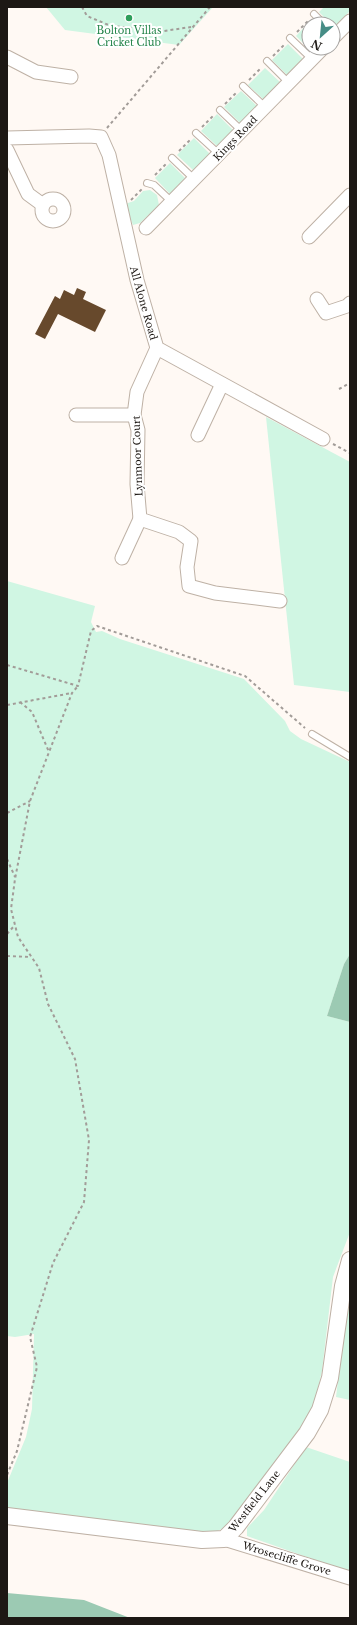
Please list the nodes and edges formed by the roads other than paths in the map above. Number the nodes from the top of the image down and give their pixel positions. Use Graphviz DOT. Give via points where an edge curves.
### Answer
graph roads {
  1 [pos="350,21"];
  2 [pos="341,29"];
  3 [pos="290,38"];
  4 [pos="7,56"];
  5 [pos="315,56"];
  6 [pos="312,59"];
  7 [pos="267,61"];
  8 [pos="71,77"];
  9 [pos="289,83"];
  10 [pos="243,86"];
  11 [pos="265,107"];
  12 [pos="220,110"];
  13 [pos="242,131"];
  14 [pos="196,133"];
  15 [pos="7,138"];
  16 [pos="7,150"];
  17 [pos="219,154"];
  18 [pos="172,158"];
  19 [pos="194,179"];
  20 [pos="148,182"];
  21 [pos="350,195"];
  22 [pos="172,202"];
  23 [pos="43,205"];
  24 [pos="146,228"];
  25 [pos="309,237"];
  26 [pos="317,299"];
  27 [pos="350,303"];
  28 [pos="157,348"];
  29 [pos="222,384"];
  30 [pos="76,415"];
  31 [pos="134,415"];
  32 [pos="198,435"];
  33 [pos="323,439"];
  34 [pos="140,519"];
  35 [pos="122,558"];
  36 [pos="280,601"];
  37 [pos="312,734"];
  38 [pos="350,757"];
  39 [pos="350,1260"];
  40 [pos="7,1516"];
  41 [pos="224,1539"];
  42 [pos="350,1578"];
  1 -- 2 [label="street"];
  3 -- 6 [label="lane"];
  4 -- 8 [label="street" via="36,72"];
  5 -- 6 [label="street, Kings Road"];
  6 -- 9 [label="street, Kings Road"];
  7 -- 9 [label="lane"];
  9 -- 11 [label="street, Kings Road"];
  10 -- 11 [label="lane"];
  11 -- 13 [label="street, Kings Road"];
  12 -- 13 [label="lane"];
  13 -- 17 [label="street, Kings Road"];
  14 -- 17 [label="lane"];
  15 -- 28 [label="street, All Alone Road" via="101,137 109,156 136,280"];
  16 -- 23 [label="street" via="28,194"];
  17 -- 19 [label="street, Kings Road"];
  18 -- 19 [label="lane"];
  19 -- 22 [label="street, Kings Road"];
  20 -- 22 [label="lane"];
  21 -- 25 [label="street"];
  22 -- 24 [label="street, Kings Road"];
  26 -- 27 [label="street" via="326,313"];
  28 -- 29 [label="street, All Alone Road"];
  28 -- 31 [label="street, Lynmoor Court" via="137,392"];
  29 -- 32 [label="street"];
  29 -- 33 [label="street, All Alone Road"];
  30 -- 31 [label="street"];
  31 -- 34 [label="street, Lynmoor Court" via="138,430 137,484"];
  34 -- 35 [label="street, Lynmoor Court"];
  34 -- 36 [label="street" via="180,532 190,541 187,567 189,586 215,593"];
  37 -- 38 [label="lane"];
  39 -- 41 [label="street, Westfield Lane" via="342,1286 330,1378 320,1410 307,1434"];
  40 -- 41 [label="street, Westfield Lane" via="202,1540"];
  41 -- 42 [label="street, Wrosecliffe Grove"];
}
